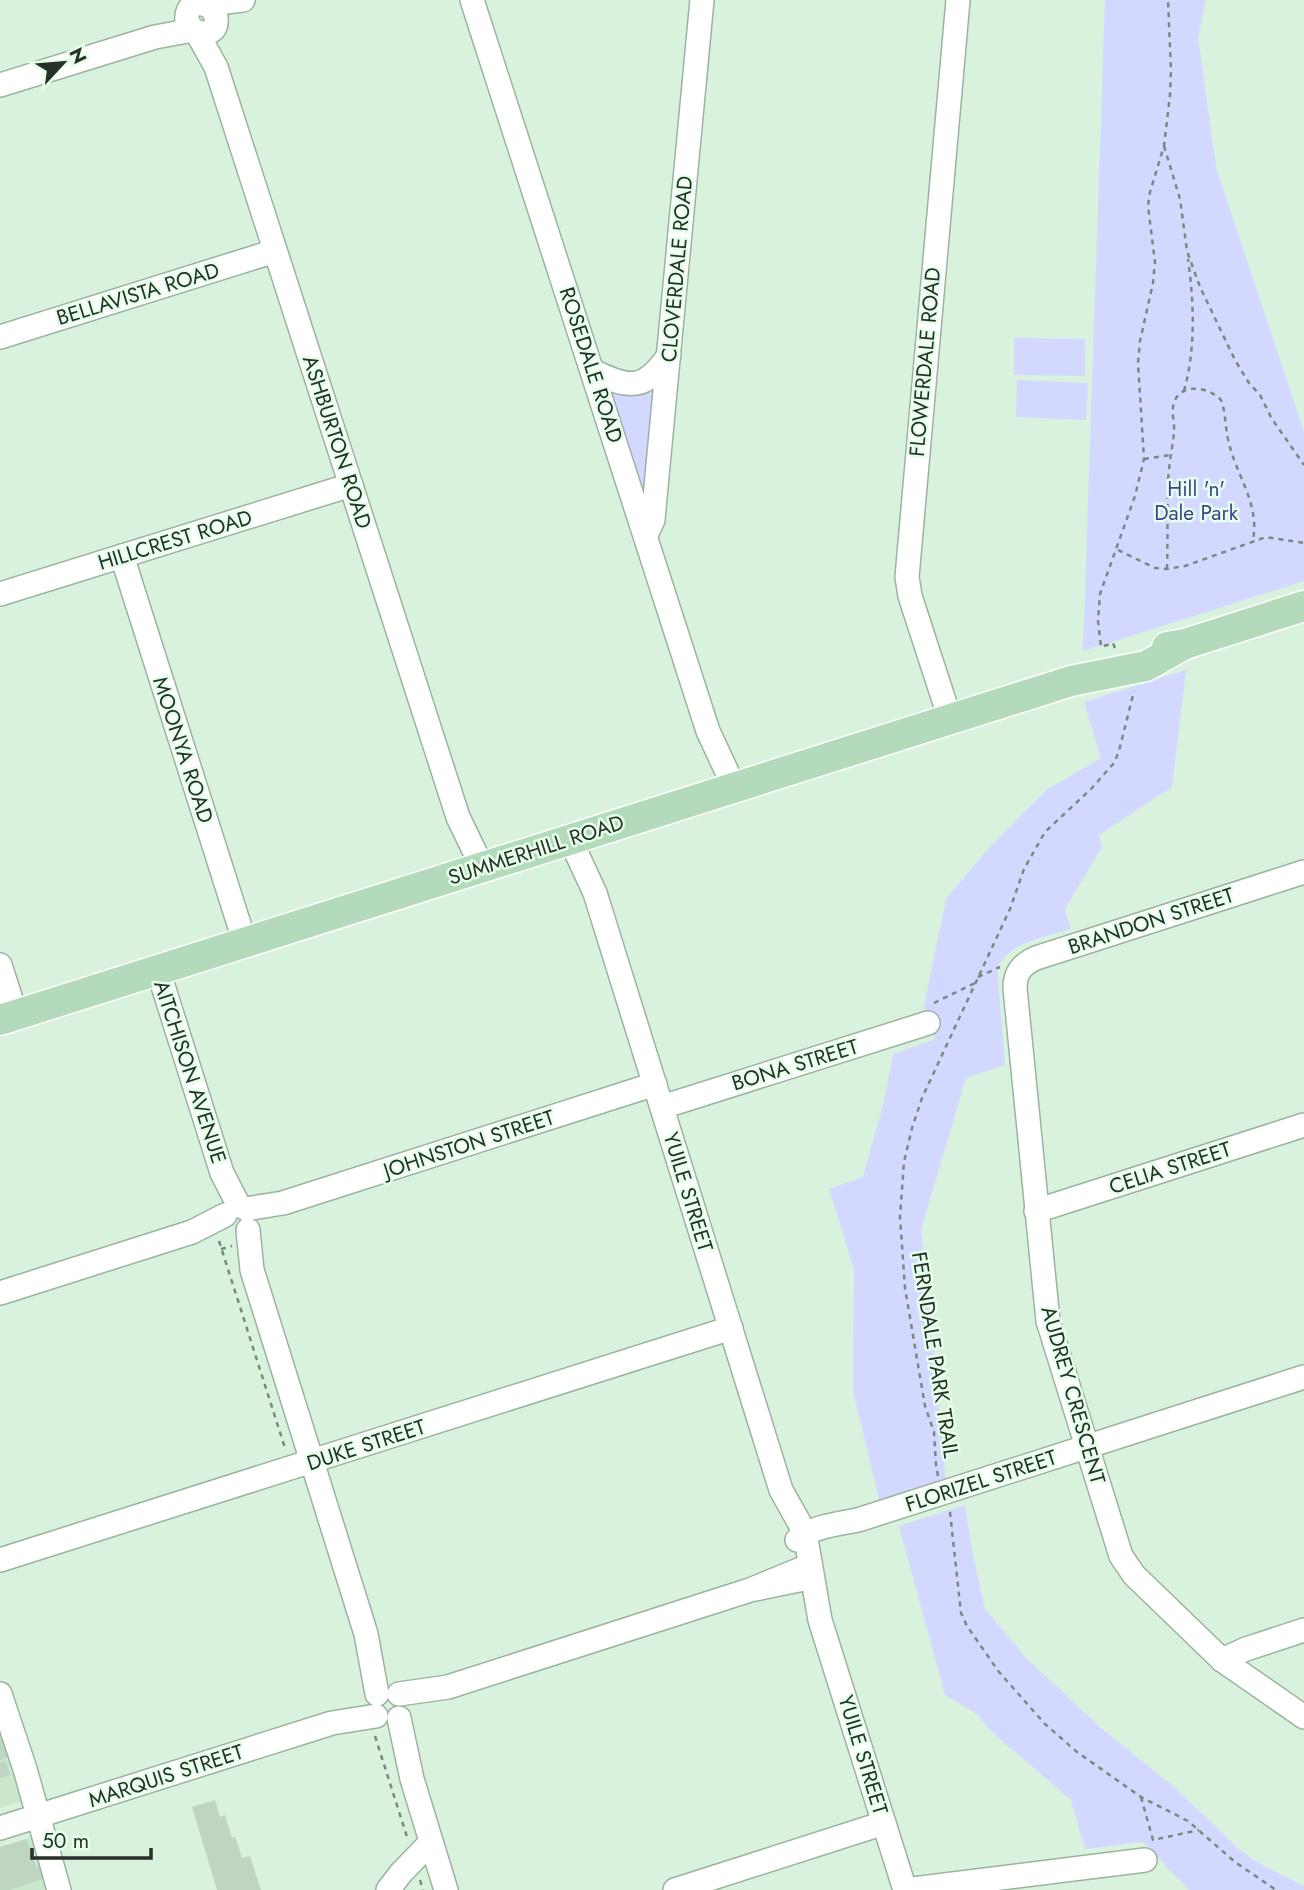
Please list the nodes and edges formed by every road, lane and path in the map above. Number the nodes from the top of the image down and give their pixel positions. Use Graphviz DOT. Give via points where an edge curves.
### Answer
graph roads {
  1 [pos="245,0"];
  2 [pos="472,0"];
  3 [pos="702,0"];
  4 [pos="958,0"];
  5 [pos="1168,0"];
  6 [pos="200,14"];
  7 [pos="0,85"];
  8 [pos="1164,146"];
  9 [pos="275,251"];
  10 [pos="1187,251"];
  11 [pos="0,337"];
  12 [pos="669,355"];
  13 [pos="593,371"];
  14 [pos="1184,391"];
  15 [pos="1170,455"];
  16 [pos="1144,459"];
  17 [pos="1304,465"];
  18 [pos="351,485"];
  19 [pos="646,536"];
  20 [pos="1253,540"];
  21 [pos="1304,543"];
  22 [pos="1116,550"];
  23 [pos="122,556"];
  24 [pos="1167,569"];
  25 [pos="0,594"];
  26 [pos="1304,606"];
  27 [pos="1113,643"];
  28 [pos="1185,644"];
  29 [pos="1128,670"];
  30 [pos="1071,681"];
  31 [pos="950,719"];
  32 [pos="727,790"];
  33 [pos="578,837"];
  34 [pos="474,870"];
  35 [pos="1304,872"];
  36 [pos="245,943"];
  37 [pos="0,965"];
  38 [pos="1000,967"];
  39 [pos="158,970"];
  40 [pos="978,977"];
  41 [pos="976,982"];
  42 [pos="1015,988"];
  43 [pos="930,1014"];
  44 [pos="8,1018"];
  45 [pos="655,1084"];
  46 [pos="662,1107"];
  47 [pos="1304,1125"];
  48 [pos="1036,1211"];
  49 [pos="235,1222"];
  50 [pos="0,1293"];
  51 [pos="731,1328"];
  52 [pos="1304,1377"];
  53 [pos="1087,1447"];
  54 [pos="286,1452"];
  55 [pos="312,1462"];
  56 [pos="944,1492"];
  57 [pos="803,1538"];
  58 [pos="0,1560"];
  59 [pos="805,1573"];
  60 [pos="1304,1630"];
  61 [pos="1222,1660"];
  62 [pos="0,1694"];
  63 [pos="387,1708"];
  64 [pos="1304,1717"];
  65 [pos="1141,1797"];
  66 [pos="38,1816"];
  67 [pos="884,1823"];
  68 [pos="0,1828"];
  69 [pos="1199,1830"];
  70 [pos="1145,1860"];
  71 [pos="424,1865"];
  72 [pos="59,1890"];
  73 [pos="389,1890"];
  74 [pos="446,1890"];
  75 [pos="677,1890"];
  76 [pos="905,1890"];
  77 [pos="1276,1890"];
  1 -- 6 [label="street"];
  2 -- 13 [label="street, ROSEDALE ROAD"];
  3 -- 12 [label="street, CLOVERDALE ROAD"];
  4 -- 31 [label="street, FLOWERDALE ROAD" via="907,576"];
  5 -- 8 [label="path" via="1171,71"];
  6 -- 7 [label="street" via="155,37"];
  6 -- 9 [label="street, ASHBURTON ROAD"];
  8 -- 10 [label="path" via="1180,199"];
  8 -- 16 [label="path" via="1148,206 1155,262 1138,363"];
  9 -- 11 [label="street, BELLAVISTA ROAD"];
  9 -- 18 [label="street, ASHBURTON ROAD"];
  10 -- 14 [label="path" via="1193,330"];
  10 -- 17 [label="path" via="1235,360"];
  12 -- 13 [label="street" via="659,370 633,384"];
  12 -- 19 [label="street, CLOVERDALE ROAD" via="653,520"];
  13 -- 19 [label="street, ROSEDALE ROAD"];
  14 -- 15 [label="path" via="1174,403"];
  14 -- 20 [label="path" via="1209,390 1221,400 1228,438 1254,515"];
  15 -- 16 [label="path"];
  15 -- 24 [label="path"];
  16 -- 22 [label="path"];
  18 -- 23 [label="street, HILLCREST ROAD"];
  18 -- 34 [label="street, ASHBURTON ROAD"];
  19 -- 32 [label="street, ROSEDALE ROAD"];
  20 -- 21 [label="path" via="1272,537"];
  20 -- 24 [label="path"];
  22 -- 24 [label="path"];
  22 -- 27 [label="path" via="1098,606 1101,647"];
  23 -- 25 [label="street, HILLCREST ROAD"];
  23 -- 36 [label="street, MOONYA ROAD"];
  26 -- 28 [label="main road, SUMMERHILL ROAD"];
  28 -- 29 [label="main road, SUMMERHILL ROAD" via="1146,666"];
  28 -- 30 [label="main road, SUMMERHILL ROAD" via="1128,653"];
  29 -- 30 [label="main road, SUMMERHILL ROAD"];
  29 -- 40 [label="path, FERNDALE PARK TRAIL" via="1135,680 1134,693 1114,763 1045,832 1024,869"];
  30 -- 31 [label="main road, SUMMERHILL ROAD"];
  31 -- 32 [label="main road, SUMMERHILL ROAD"];
  32 -- 33 [label="main road, SUMMERHILL ROAD"];
  33 -- 34 [label="main road, SUMMERHILL ROAD"];
  33 -- 45 [label="street, YUILE STREET"];
  34 -- 36 [label="main road, SUMMERHILL ROAD"];
  35 -- 42 [label="street, BRANDON STREET" via="1036,958 1019,970"];
  36 -- 39 [label="main road, SUMMERHILL ROAD"];
  37 -- 44 [label="street"];
  38 -- 40 [label="path"];
  39 -- 44 [label="main road, SUMMERHILL ROAD"];
  39 -- 49 [label="street, AITCHISON AVENUE"];
  40 -- 41 [label="path, FERNDALE PARK TRAIL"];
  41 -- 43 [label="path"];
  41 -- 56 [label="path, FERNDALE PARK TRAIL" via="922,1098 904,1162 901,1193 905,1288"];
  42 -- 48 [label="street, AUDREY CRESCENT"];
  43 -- 46 [label="street, BONA STREET"];
  45 -- 46 [label="street, YUILE STREET"];
  45 -- 49 [label="street, JOHNSTON STREET"];
  46 -- 51 [label="street, YUILE STREET"];
  47 -- 48 [label="street, CELIA STREET"];
  48 -- 53 [label="street, AUDREY CRESCENT" via="1050,1332"];
  49 -- 50 [label="street, JOHNSTON STREET"];
  49 -- 54 [label="path"];
  49 -- 55 [label="street, AITCHISON AVENUE"];
  51 -- 55 [label="street, DUKE STREET"];
  51 -- 57 [label="street, YUILE STREET" via="781,1490 785,1517"];
  52 -- 53 [label="street, FLORIZEL STREET"];
  53 -- 56 [label="street, FLORIZEL STREET"];
  53 -- 61 [label="street, AUDREY CRESCENT" via="1125,1564"];
  55 -- 58 [label="street, DUKE STREET"];
  55 -- 63 [label="street, AITCHISON AVENUE"];
  56 -- 57 [label="street, FLORIZEL STREET" via="828,1526"];
  56 -- 65 [label="path, FERNDALE PARK TRAIL" via="961,1613 981,1649 1045,1724"];
  57 -- 59 [label="street, YUILE STREET"];
  59 -- 63 [label="street, MARQUIS STREET"];
  59 -- 67 [label="street, YUILE STREET" via="809,1598"];
  60 -- 61 [label="street"];
  61 -- 64 [label="street, AUDREY CRESCENT"];
  62 -- 66 [label="street"];
  63 -- 66 [label="street, MARQUIS STREET"];
  63 -- 71 [label="path"];
  63 -- 71 [label="street, AITCHISON AVENUE" via="412,1779"];
  65 -- 69 [label="path, FERNDALE PARK TRAIL"];
  65 -- 69 [label="path" via="1153,1840"];
  66 -- 68 [label="street, MARQUIS STREET"];
  66 -- 72 [label="street"];
  67 -- 75 [label="street"];
  67 -- 76 [label="street, YUILE STREET"];
  69 -- 77 [label="path, FERNDALE PARK TRAIL"];
  70 -- 76 [label="street"];
  71 -- 73 [label="street"];
  71 -- 74 [label="street, AITCHISON AVENUE"];
}
